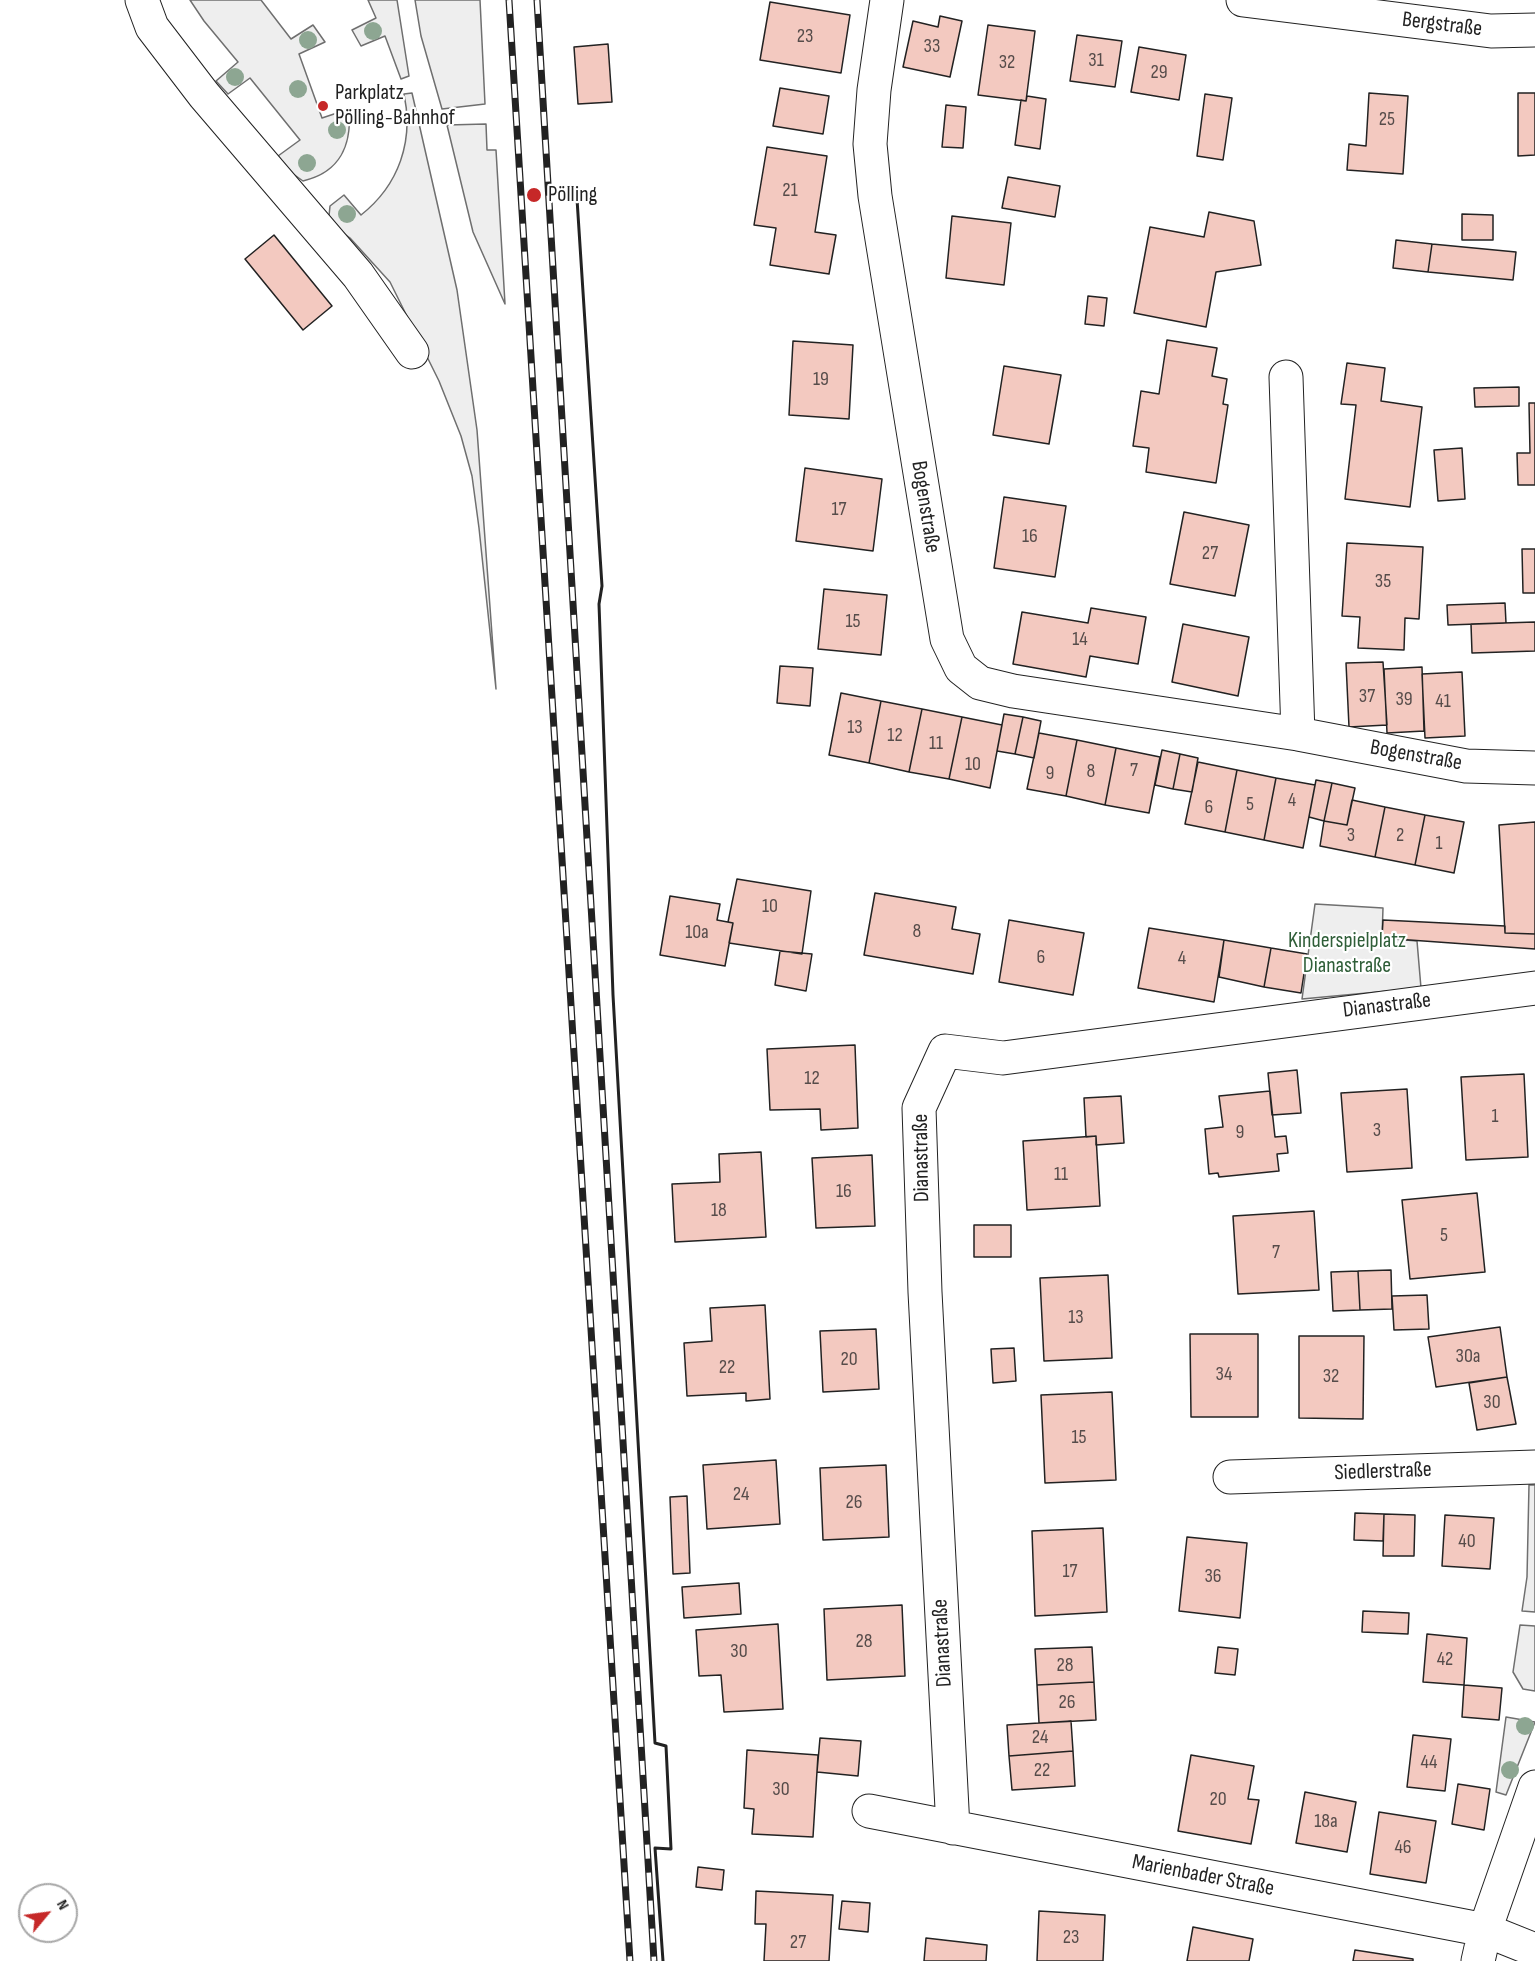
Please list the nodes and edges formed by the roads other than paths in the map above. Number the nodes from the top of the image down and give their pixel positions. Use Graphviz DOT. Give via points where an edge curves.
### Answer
graph roads {
  1 [pos="142,0"];
  2 [pos="888,0"];
  3 [pos="1243,0"];
  4 [pos="1535,30"];
  5 [pos="412,352"];
  6 [pos="1286,377"];
  7 [pos="1298,734"];
  8 [pos="1535,768"];
  9 [pos="1535,988"];
  10 [pos="1535,1467"];
  11 [pos="1230,1477"];
  12 [pos="1535,1787"];
  13 [pos="869,1811"];
  14 [pos="953,1828"];
  15 [pos="1485,1930"];
  16 [pos="1535,1950"];
  17 [pos="1478,1961"];
  1 -- 5 [label="street" via="152,27 191,78 358,274"];
  2 -- 7 [label="street, Bogenstraße" via="873,90 870,144 875,196 947,639 961,668 981,683 1013,691"];
  3 -- 4 [label="street, Bergstraße" via="1491,31"];
  6 -- 7 [label="street"];
  7 -- 8 [label="street, Bogenstraße" via="1466,766"];
  9 -- 14 [label="street, Dianastraße" via="1003,1058 945,1051 919,1108"];
  10 -- 11 [label="street, Siedlerstraße"];
  12 -- 15 [label="street"];
  13 -- 14 [label="street, Marienbader Straße"];
  14 -- 15 [label="street, Marienbader Straße"];
  15 -- 16 [label="street, Marienbader Straße"];
  15 -- 17 [label="street"];
}
